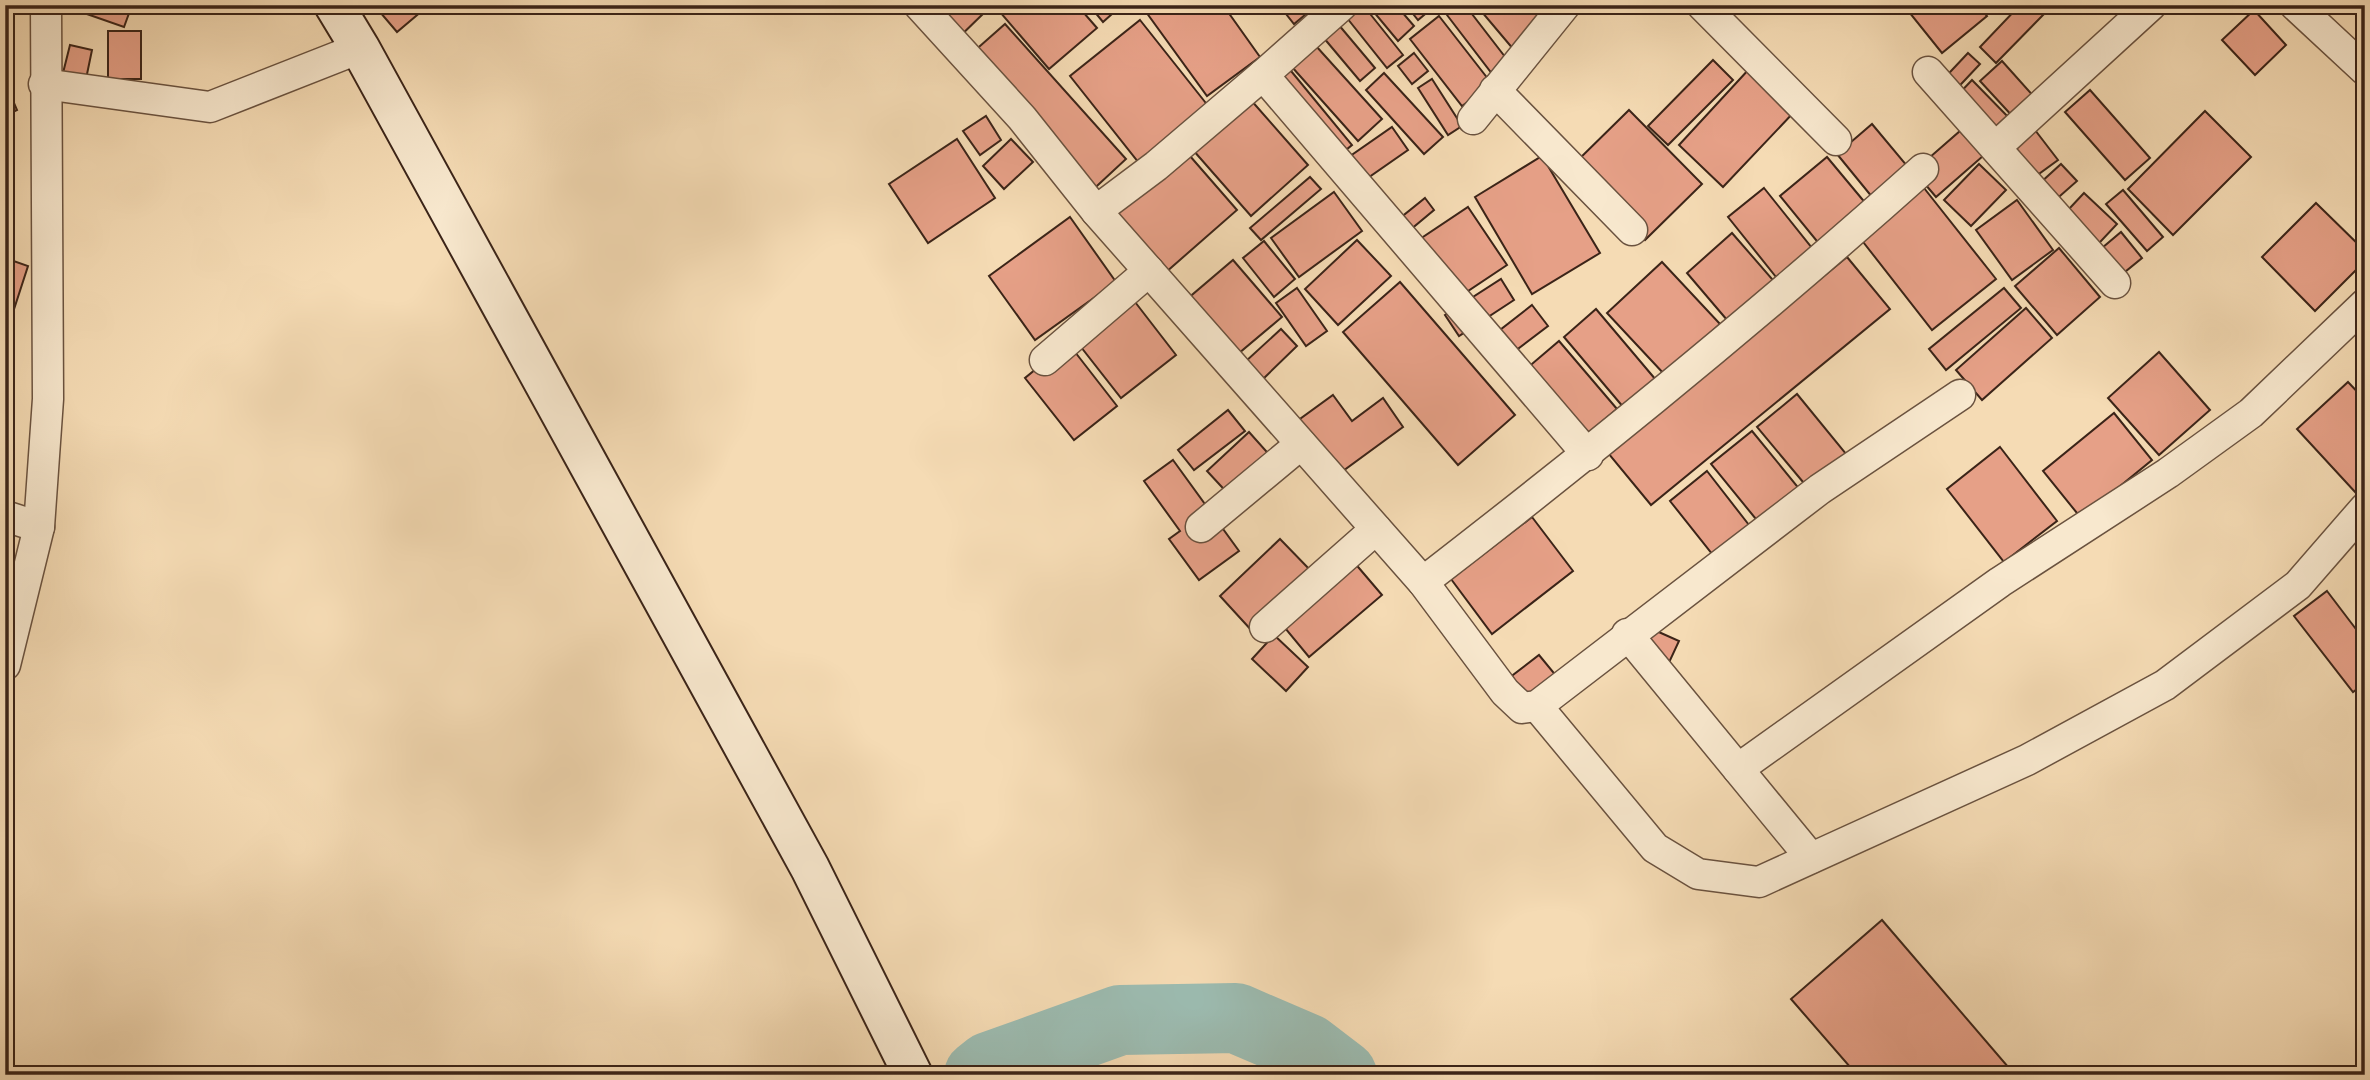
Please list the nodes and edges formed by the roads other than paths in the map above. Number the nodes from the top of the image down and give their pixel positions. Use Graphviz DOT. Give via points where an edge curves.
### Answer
graph roads {
  1 [pos="46,5"];
  2 [pos="1342,5"];
  3 [pos="1565,5"];
  4 [pos="1702,5"];
  5 [pos="2151,5"];
  6 [pos="2295,5"];
  7 [pos="920,6"];
  8 [pos="340,8"];
  9 [pos="360,48"];
  10 [pos="2365,69"];
  11 [pos="1928,72"];
  12 [pos="1263,75"];
  13 [pos="44,84"];
  14 [pos="1495,90"];
  15 [pos="1472,119"];
  16 [pos="1836,140"];
  17 [pos="1997,146"];
  18 [pos="1923,169"];
  19 [pos="1096,211"];
  20 [pos="1632,230"];
  21 [pos="1149,271"];
  22 [pos="2115,283"];
  23 [pos="2365,304"];
  24 [pos="1045,360"];
  25 [pos="1961,395"];
  26 [pos="1301,444"];
  27 [pos="1588,455"];
  28 [pos="2365,508"];
  29 [pos="5,516"];
  30 [pos="39,527"];
  31 [pos="1201,527"];
  32 [pos="1376,529"];
  33 [pos="1423,582"];
  34 [pos="1265,627"];
  35 [pos="1627,634"];
  36 [pos="5,665"];
  37 [pos="1537,706"];
  38 [pos="1738,769"];
  39 [pos="1811,858"];
  40 [pos="912,1075"];
  1 -- 13 [label="street"];
  2 -- 12 [label="street"];
  3 -- 14 [label="street"];
  4 -- 16 [label="street"];
  5 -- 17 [label="street"];
  6 -- 10 [label="street"];
  7 -- 19 [label="street" via="1021,118"];
  8 -- 9 [label="street"];
  9 -- 13 [label="street" via="210,107"];
  9 -- 40 [label="street" via="810,868"];
  11 -- 17 [label="street"];
  12 -- 19 [label="street"];
  12 -- 27 [label="street"];
  13 -- 30 [label="street" via="47,399"];
  14 -- 15 [label="street"];
  14 -- 20 [label="street"];
  17 -- 22 [label="street"];
  18 -- 27 [label="street"];
  19 -- 21 [label="street"];
  21 -- 24 [label="street"];
  21 -- 26 [label="street"];
  23 -- 38 [label="street" via="2252,413 2168,474 2000,582"];
  25 -- 35 [label="street" via="1820,489"];
  26 -- 31 [label="street"];
  26 -- 32 [label="street"];
  27 -- 33 [label="street"];
  28 -- 39 [label="street" via="2298,584 2165,685 2027,760"];
  29 -- 30 [label="street"];
  30 -- 36 [label="street"];
  32 -- 33 [label="street"];
  32 -- 34 [label="street"];
  33 -- 37 [label="street" via="1504,692 1522,708"];
  35 -- 37 [label="street"];
  35 -- 38 [label="street"];
  37 -- 39 [label="street" via="1655,848 1698,874 1759,882"];
  38 -- 39 [label="street"];
}
